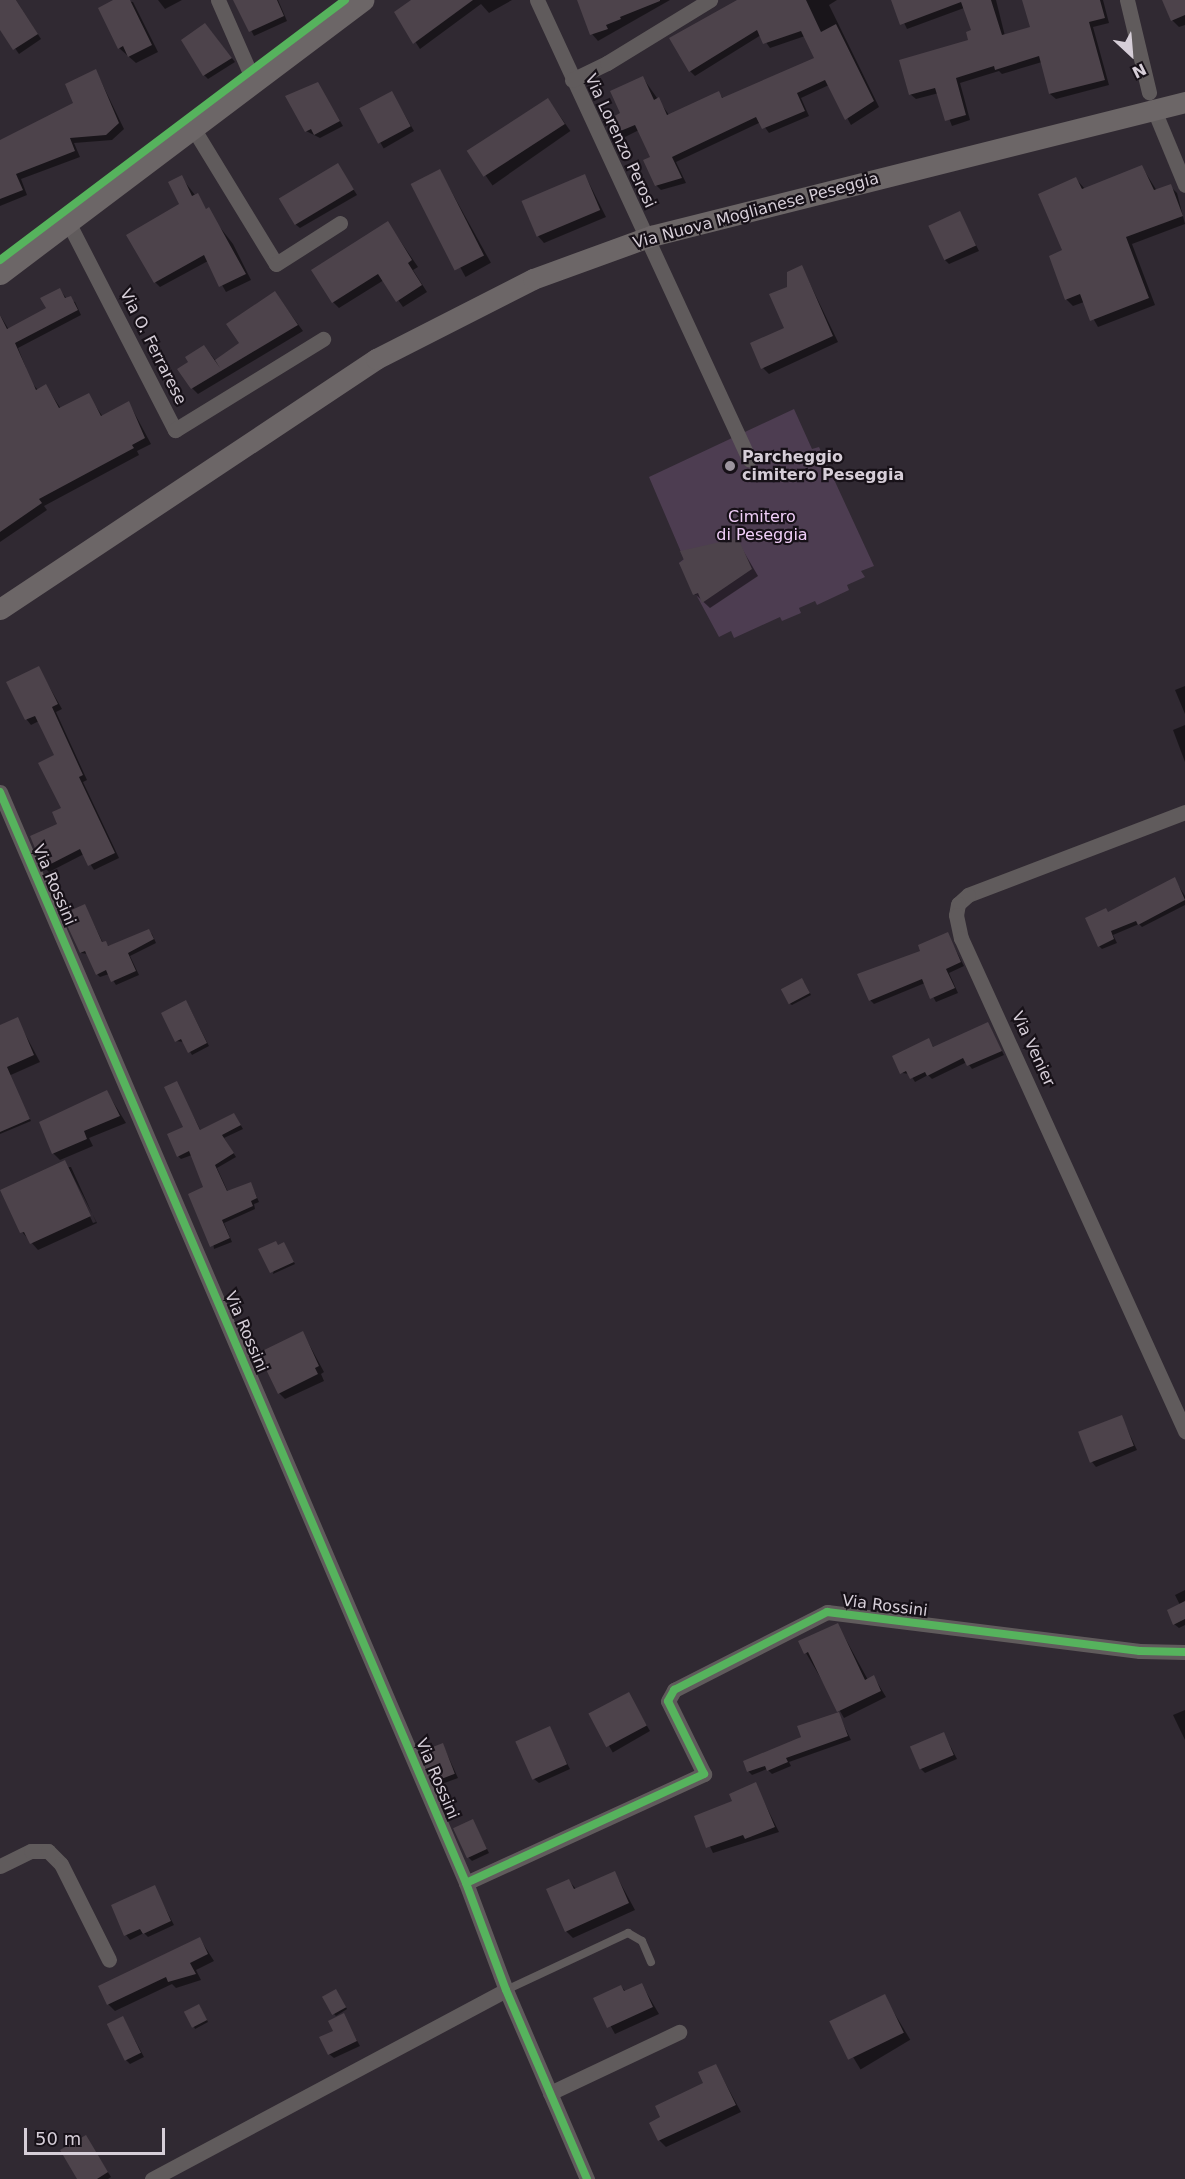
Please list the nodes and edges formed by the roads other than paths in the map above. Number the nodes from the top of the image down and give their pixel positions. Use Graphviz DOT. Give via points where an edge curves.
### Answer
graph roads {
  1 [pos="218,0"];
  2 [pos="363,0"];
  3 [pos="537,0"];
  4 [pos="710,0"];
  5 [pos="1127,0"];
  6 [pos="572,80"];
  7 [pos="254,82"];
  8 [pos="1151,101"];
  9 [pos="1185,102"];
  10 [pos="193,128"];
  11 [pos="1185,185"];
  12 [pos="68,222"];
  13 [pos="340,223"];
  14 [pos="645,238"];
  15 [pos="0,274"];
  16 [pos="323,339"];
  17 [pos="749,459"];
  18 [pos="0,609"];
  19 [pos="0,792"];
  20 [pos="1185,812"];
  21 [pos="1185,1431"];
  22 [pos="1185,1652"];
  23 [pos="0,1866"];
  24 [pos="466,1883"];
  25 [pos="109,1960"];
  26 [pos="651,1962"];
  27 [pos="506,1990"];
  28 [pos="679,2032"];
  29 [pos="550,2093"];
  30 [pos="152,2179"];
  31 [pos="587,2179"];
  1 -- 7 [label="street"];
  2 -- 7 [label="main road"];
  3 -- 6 [label="street, Via Lorenzo Perosi"];
  4 -- 6 [label="street" via="608,63"];
  5 -- 8 [label="street"];
  6 -- 14 [label="street, Via Lorenzo Perosi"];
  7 -- 10 [label="main road"];
  8 -- 9 [label="main road, Via Nuova Moglianese Peseggia"];
  8 -- 11 [label="street"];
  8 -- 14 [label="main road, Via Nuova Moglianese Peseggia"];
  10 -- 12 [label="main road"];
  10 -- 13 [label="street" via="276,264"];
  12 -- 15 [label="main road"];
  12 -- 16 [label="street, Via O. Ferrarese" via="175,430"];
  14 -- 17 [label="street, Via Lorenzo Perosi"];
  14 -- 18 [label="main road, Via Nuova Moglianese Peseggia" via="533,279 376,359"];
  19 -- 24 [label="street, Via Rossini"];
  20 -- 21 [label="street, Via Venier" via="968,896 958,904 956,915 961,938"];
  22 -- 24 [label="street, Via Rossini" via="1140,1651 826,1612 674,1690 668,1701 704,1774"];
  23 -- 25 [label="street" via="31,1851 48,1851 61,1864"];
  24 -- 27 [label="street, Via Rossini"];
  26 -- 27 [label="lane" via="642,1941 628,1933"];
  27 -- 29 [label="street, Via Rossini"];
  27 -- 30 [label="street"];
  28 -- 29 [label="street"];
  29 -- 31 [label="street, Via Rossini"];
}
